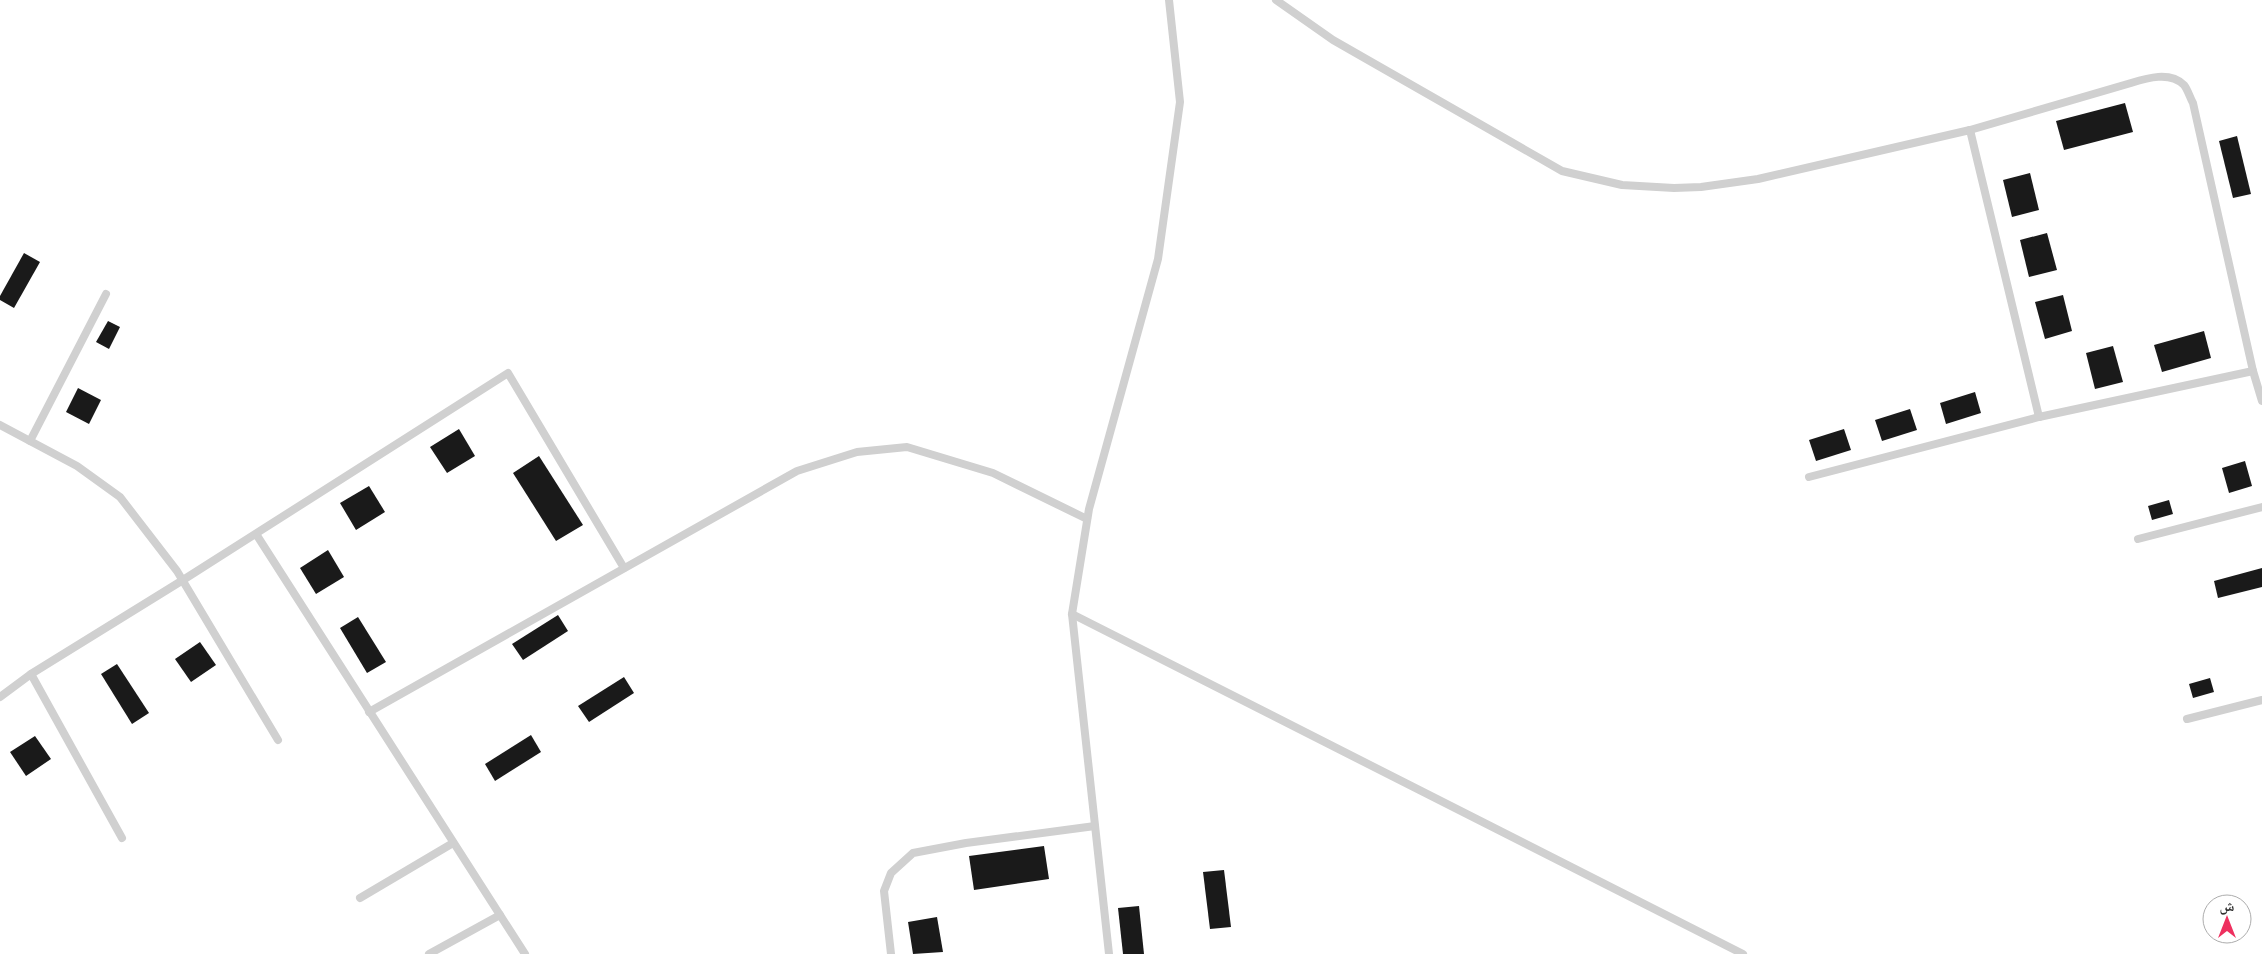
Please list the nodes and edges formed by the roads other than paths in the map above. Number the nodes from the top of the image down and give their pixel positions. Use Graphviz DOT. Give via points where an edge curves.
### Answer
graph roads {
  1 [pos="1169,0"];
  2 [pos="1276,0"];
  3 [pos="1970,130"];
  4 [pos="106,294"];
  5 [pos="2253,371"];
  6 [pos="2262,401"];
  7 [pos="2039,418"];
  8 [pos="0,425"];
  9 [pos="30,441"];
  10 [pos="1809,477"];
  11 [pos="2262,507"];
  12 [pos="1087,519"];
  13 [pos="256,534"];
  14 [pos="2138,539"];
  15 [pos="624,568"];
  16 [pos="183,580"];
  17 [pos="1072,614"];
  18 [pos="31,674"];
  19 [pos="0,697"];
  20 [pos="2262,700"];
  21 [pos="369,712"];
  22 [pos="2187,719"];
  23 [pos="278,740"];
  24 [pos="1095,826"];
  25 [pos="122,838"];
  26 [pos="454,843"];
  27 [pos="360,898"];
  28 [pos="500,915"];
  29 [pos="429,954"];
  30 [pos="526,954"];
  31 [pos="891,954"];
  32 [pos="1109,954"];
  33 [pos="1743,954"];
  1 -- 12 [label="lane" via="1180,102 1158,259"];
  2 -- 3 [label="lane" via="1333,40 1562,171 1622,185 1674,188 1732,183"];
  3 -- 5 [label="lane" via="2152,77 2168,77 2184,85 2193,103"];
  3 -- 7 [label="lane"];
  4 -- 9 [label="lane"];
  5 -- 6 [label="lane"];
  5 -- 7 [label="lane"];
  7 -- 10 [label="lane"];
  8 -- 9 [label="lane"];
  9 -- 16 [label="lane" via="77,466 120,497"];
  11 -- 14 [label="lane"];
  12 -- 15 [label="lane" via="993,473 907,447 857,452 797,471"];
  12 -- 17 [label="lane"];
  13 -- 15 [label="lane" via="508,373"];
  13 -- 16 [label="lane"];
  13 -- 21 [label="lane"];
  15 -- 21 [label="lane"];
  16 -- 18 [label="lane"];
  16 -- 23 [label="lane"];
  17 -- 24 [label="lane"];
  17 -- 33 [label="lane"];
  18 -- 19 [label="lane"];
  18 -- 25 [label="lane"];
  20 -- 22 [label="lane"];
  21 -- 26 [label="lane"];
  24 -- 31 [label="lane" via="913,853 891,873 884,891"];
  24 -- 32 [label="lane"];
  26 -- 27 [label="lane"];
  26 -- 28 [label="lane"];
  28 -- 29 [label="lane"];
  28 -- 30 [label="lane"];
}
